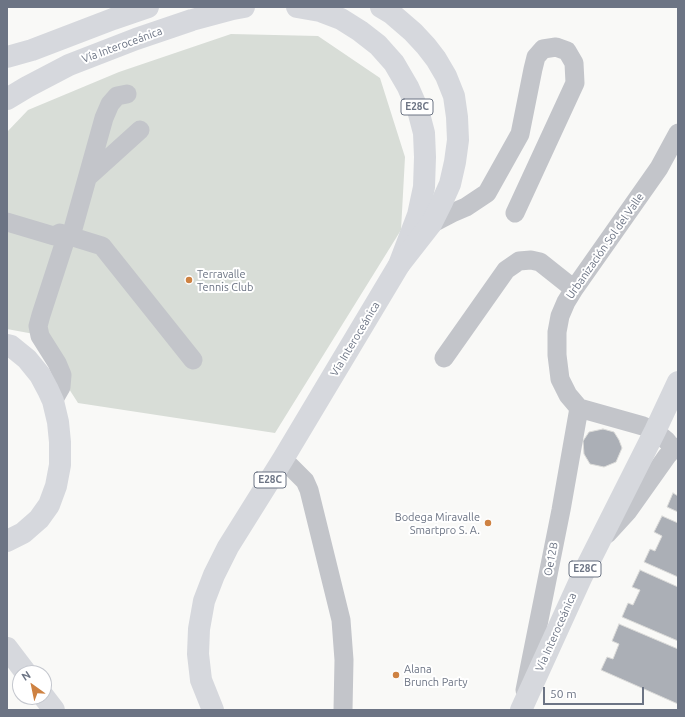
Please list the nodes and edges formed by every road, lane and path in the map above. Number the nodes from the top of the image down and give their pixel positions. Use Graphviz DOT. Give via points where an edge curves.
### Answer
graph roads {
  1 [pos="148,7"];
  2 [pos="244,7"];
  3 [pos="297,7"];
  4 [pos="381,7"];
  5 [pos="7,57"];
  6 [pos="127,94"];
  7 [pos="7,99"];
  8 [pos="140,130"];
  9 [pos="678,133"];
  10 [pos="88,177"];
  11 [pos="7,209"];
  12 [pos="515,213"];
  13 [pos="7,222"];
  14 [pos="431,224"];
  15 [pos="66,235"];
  16 [pos="399,265"];
  17 [pos="574,289"];
  18 [pos="7,345"];
  19 [pos="444,358"];
  20 [pos="193,360"];
  21 [pos="678,382"];
  22 [pos="53,401"];
  23 [pos="579,408"];
  24 [pos="655,431"];
  25 [pos="677,448"];
  26 [pos="283,459"];
  27 [pos="7,541"];
  28 [pos="596,545"];
  29 [pos="7,648"];
  30 [pos="20,665"];
  31 [pos="213,710"];
  32 [pos="342,710"];
  33 [pos="521,710"];
  1 -- 5 [label="main road"];
  2 -- 7 [label="main road, Vía Interoceánica" via="192,20 69,65"];
  3 -- 16 [label="main road, Vía Interoceánica / E28C" via="320,11 341,19 378,45 394,64 418,110 424,132 424,187 418,215"];
  4 -- 14 [label="main road" via="413,32 426,46 446,76 454,96 458,133 455,162 450,184"];
  6 -- 10 [label="street" via="117,96 110,104"];
  8 -- 10 [label="street"];
  9 -- 17 [label="street, Urbanización Sol del Valle" via="659,168"];
  10 -- 15 [label="street"];
  11 -- 15 [label="street" via="56,227"];
  12 -- 14 [label="street" via="575,82 574,63 567,51 556,47 543,49 536,56 520,134 487,193 466,207"];
  13 -- 15 [label="street" via="54,236"];
  14 -- 16 [label="main road"];
  15 -- 20 [label="street" via="102,246"];
  15 -- 22 [label="street" via="38,326 40,336 62,375 61,387"];
  16 -- 26 [label="main road, Vía Interoceánica / E28C"];
  17 -- 19 [label="street" via="540,262 519,261 506,270"];
  17 -- 23 [label="street, Urbanización Sol del Valle" via="560,316 557,355 560,379 568,396"];
  18 -- 22 [label="main road" via="27,358 40,375"];
  21 -- 24 [label="main road, Vía Interoceánica / E28C"];
  22 -- 27 [label="main road" via="60,442 60,465 56,486 49,505 39,520 23,533"];
  23 -- 24 [label="street"];
  23 -- 33 [label="street, Oe12B"];
  24 -- 25 [label="street"];
  24 -- 28 [label="main road, Vía Interoceánica / E28C"];
  25 -- 28 [label="street" via="666,456 628,511"];
  26 -- 31 [label="main road, Vía Interoceánica / E28C" via="228,547 204,601 198,654 201,680"];
  26 -- 32 [label="street" via="305,481 309,490 341,620 344,660"];
  28 -- 33 [label="main road, Vía Interoceánica / E28C"];
  29 -- 30 [label="main road"];
}
